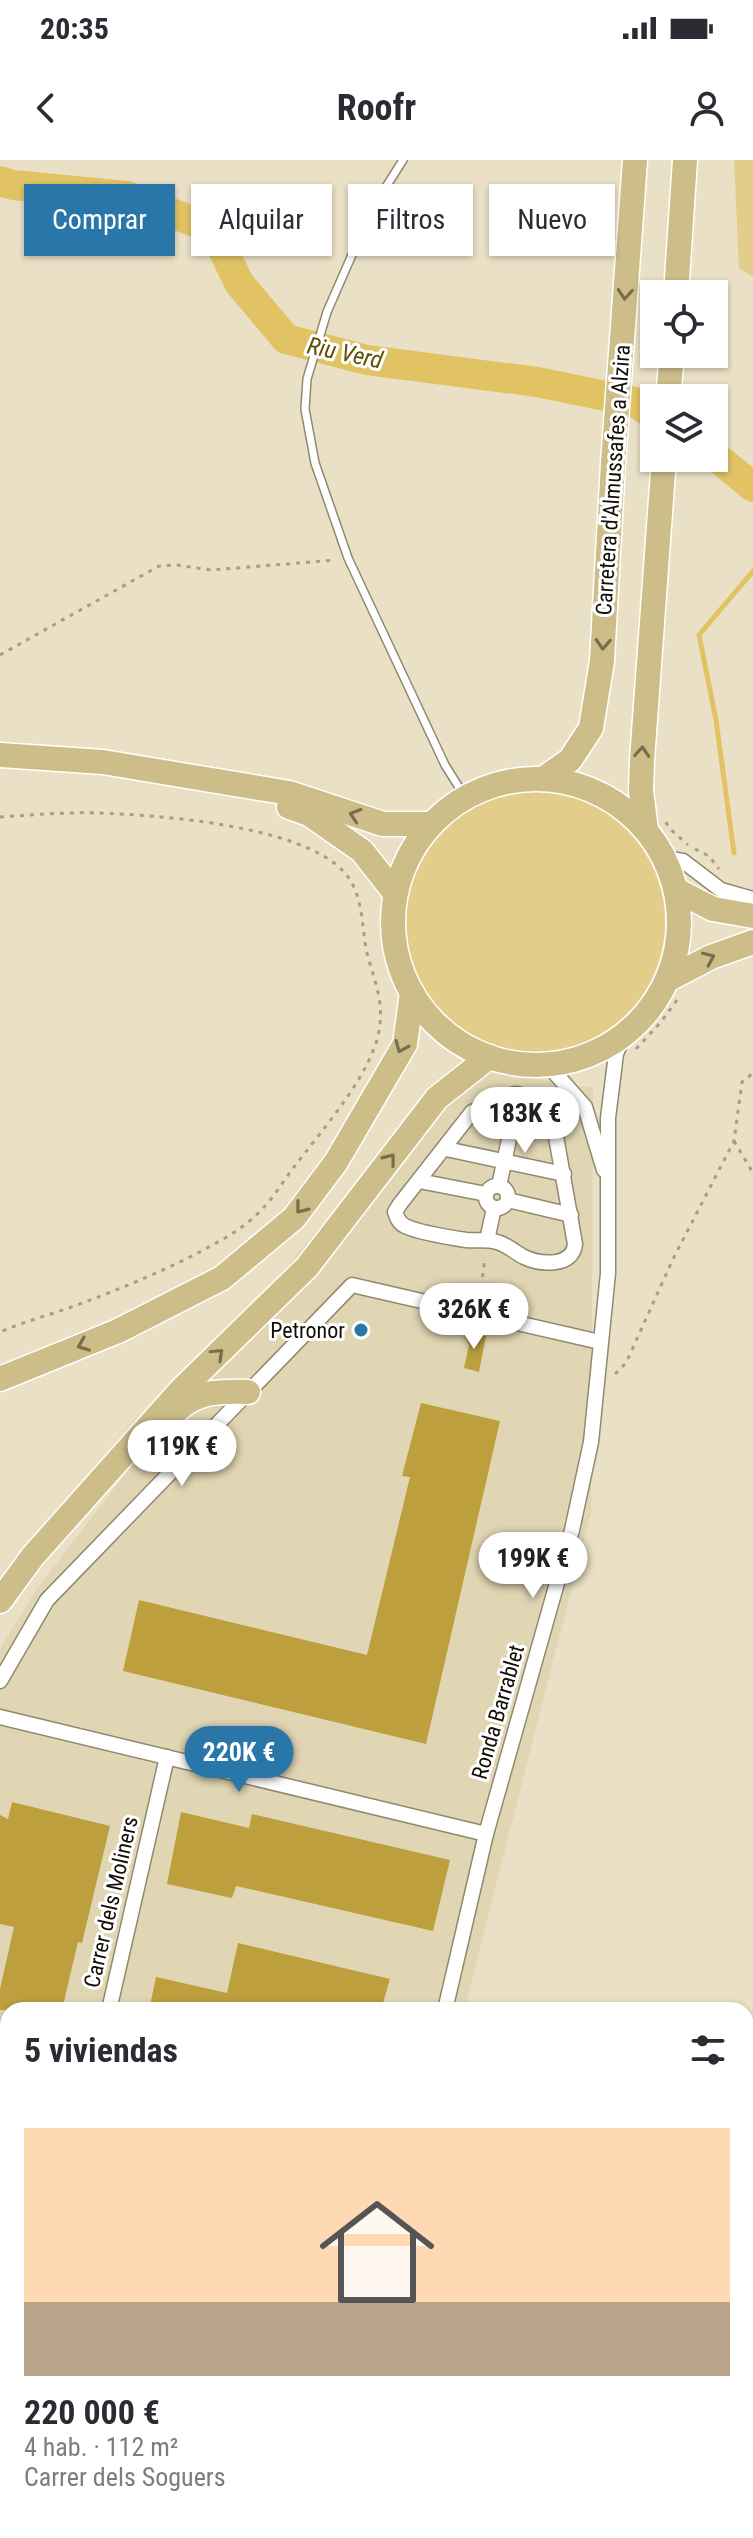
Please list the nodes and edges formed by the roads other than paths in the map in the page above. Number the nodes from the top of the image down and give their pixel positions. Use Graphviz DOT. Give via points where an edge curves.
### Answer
graph roads {
  1 [pos="403,160"];
  2 [pos="635,160"];
  3 [pos="685,160"];
  4 [pos="677,280"];
  5 [pos="663,472"];
  6 [pos="0,755"];
  7 [pos="543,779"];
  8 [pos="215,780"];
  9 [pos="465,797"];
  10 [pos="431,824"];
  11 [pos="646,830"];
  12 [pos="664,858"];
  13 [pos="676,890"];
  14 [pos="395,893"];
  15 [pos="753,899"];
  16 [pos="753,916"];
  17 [pos="753,942"];
  18 [pos="667,980"];
  19 [pos="412,993"];
  20 [pos="624,1034"];
  21 [pos="489,1057"];
  22 [pos="547,1064"];
  23 [pos="505,1103"];
  24 [pos="528,1105"];
  25 [pos="514,1116"];
  26 [pos="446,1149"];
  27 [pos="505,1162"];
  28 [pos="564,1174"];
  29 [pos="419,1181"];
  30 [pos="499,1186"];
  31 [pos="609,1186"];
  32 [pos="508,1200"];
  33 [pos="490,1201"];
  34 [pos="571,1215"];
  35 [pos="487,1240"];
  36 [pos="600,1342"];
  37 [pos="0,1379"];
  38 [pos="248,1392"];
  39 [pos="33,1556"];
  40 [pos="0,1601"];
  41 [pos="0,1681"];
  42 [pos="0,1717"];
  43 [pos="167,1757"];
  44 [pos="486,1834"];
  45 [pos="111,2002"];
  46 [pos="447,2002"];
  1 -- 9 [label="lane" via="372,209 327,312 307,379 305,409 315,463 348,558"];
  2 -- 7 [label="main road, Carretera d'Almussafes a Alzira, one-way" via="602,661 591,728 570,760"];
  3 -- 4 [label="main road"];
  11 -- 5 [label="main road, one-way" via="642,760"];
  6 -- 8 [label="main road" via="103,762"];
  7 -- 9 [label="main road" via="489,786"];
  7 -- 11 [label="main road" via="600,794"];
  10 -- 8 [label="main road, one-way" via="383,824 289,793"];
  8 -- 14 [label="main road" via="309,814 362,851"];
  9 -- 10 [label="main road"];
  10 -- 14 [label="main road" via="409,856"];
  11 -- 12 [label="main road"];
  12 -- 13 [label="main road"];
  12 -- 15 [label="street" via="683,861 721,890"];
  13 -- 16 [label="main road" via="713,909"];
  13 -- 18 [label="main road" via="679,935"];
  14 -- 19 [label="main road" via="398,961"];
  18 -- 17 [label="main road, one-way"];
  18 -- 20 [label="main road"];
  19 -- 21 [label="main road" via="458,1042"];
  19 -- 37 [label="main road, one-way" via="405,1044 336,1162 294,1218 222,1278 118,1331"];
  20 -- 22 [label="main road" via="600,1049"];
  20 -- 31 [label="street, Ronda Barrablet" via="616,1054 608,1118"];
  21 -- 22 [label="main road"];
  39 -- 21 [label="main road, one-way" via="181,1390 307,1267 437,1098"];
  22 -- 31 [label="street" via="585,1107"];
  23 -- 24 [label="street" via="519,1094"];
  23 -- 25 [label="street"];
  23 -- 26 [label="street" via="472,1112"];
  24 -- 25 [label="street" via="521,1116"];
  24 -- 28 [label="street" via="555,1131"];
  25 -- 27 [label="street"];
  26 -- 27 [label="street"];
  26 -- 29 [label="street"];
  27 -- 28 [label="street"];
  27 -- 30 [label="street"];
  28 -- 34 [label="street"];
  29 -- 33 [label="street"];
  29 -- 35 [label="street" via="395,1212 397,1220 462,1239"];
  30 -- 32 [label="street"];
  30 -- 33 [label="street" via="490,1188"];
  31 -- 36 [label="street, Ronda Barrablet" via="608,1273"];
  32 -- 33 [label="street" via="500,1208"];
  32 -- 34 [label="street"];
  33 -- 35 [label="street"];
  34 -- 35 [label="street" via="575,1244 568,1259 539,1261"];
  36 -- 38 [label="street" via="352,1285"];
  36 -- 44 [label="street, Ronda Barrablet" via="591,1442 572,1530"];
  38 -- 39 [label="main road" via="215,1391 185,1402"];
  38 -- 41 [label="street" via="47,1600"];
  39 -- 40 [label="main road"];
  42 -- 43 [label="street"];
  43 -- 44 [label="street"];
  43 -- 45 [label="street, Carrer dels Moliners"];
  44 -- 46 [label="street, Ronda Barrablet"];
}
